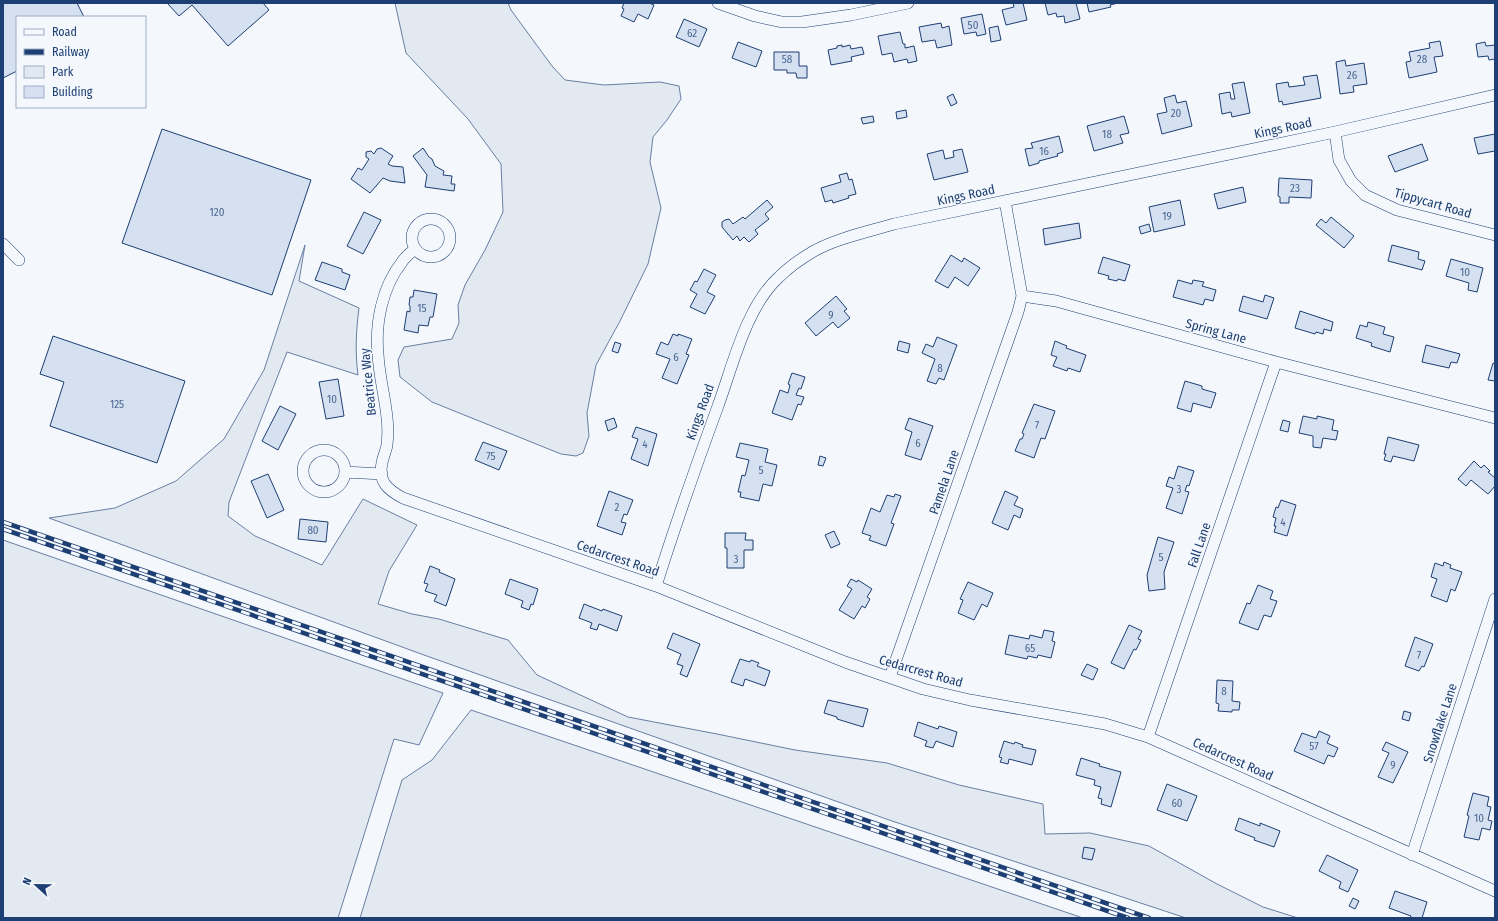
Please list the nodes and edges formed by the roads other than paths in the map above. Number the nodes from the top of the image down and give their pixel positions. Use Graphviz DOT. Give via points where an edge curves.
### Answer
graph roads {
  1 [pos="718,3"];
  2 [pos="908,3"];
  3 [pos="1495,95"];
  4 [pos="1335,132"];
  5 [pos="1005,201"];
  6 [pos="1495,235"];
  7 [pos="3,244"];
  8 [pos="415,249"];
  9 [pos="19,260"];
  10 [pos="1022,296"];
  11 [pos="1276,362"];
  12 [pos="1495,418"];
  13 [pos="345,472"];
  14 [pos="382,474"];
  15 [pos="656,586"];
  16 [pos="1495,599"];
  17 [pos="890,677"];
  18 [pos="1148,737"];
  19 [pos="1412,855"];
  20 [pos="1495,892"];
  1 -- 2 [label="street" via="755,16 782,22 802,22"];
  3 -- 4 [label="street, Kings Road"];
  4 -- 5 [label="street, Kings Road"];
  4 -- 6 [label="street, Tippycart Road" via="1340,160 1351,181 1365,195 1397,210"];
  5 -- 10 [label="street"];
  5 -- 15 [label="street, Kings Road" via="894,224 840,241 814,251 779,277 763,295 739,342"];
  7 -- 9 [label="street"];
  8 -- 14 [label="street, Beatrice Way" via="401,262 390,281 382,303 379,323 378,353 387,425 387,446"];
  10 -- 11 [label="street, Spring Lane" via="1056,301"];
  10 -- 17 [label="street, Pamela Lane"];
  11 -- 12 [label="street, Spring Lane"];
  11 -- 18 [label="street, Fall Lane"];
  13 -- 14 [label="street"];
  14 -- 15 [label="street, Cedarcrest Road" via="384,483 390,491 403,498"];
  15 -- 17 [label="street, Cedarcrest Road" via="845,662"];
  16 -- 19 [label="street, Snowflake Lane"];
  17 -- 18 [label="street, Cedarcrest Road" via="923,689 970,700 1105,724"];
  18 -- 19 [label="street, Cedarcrest Road"];
  19 -- 20 [label="street, Cedarcrest Road"];
}
